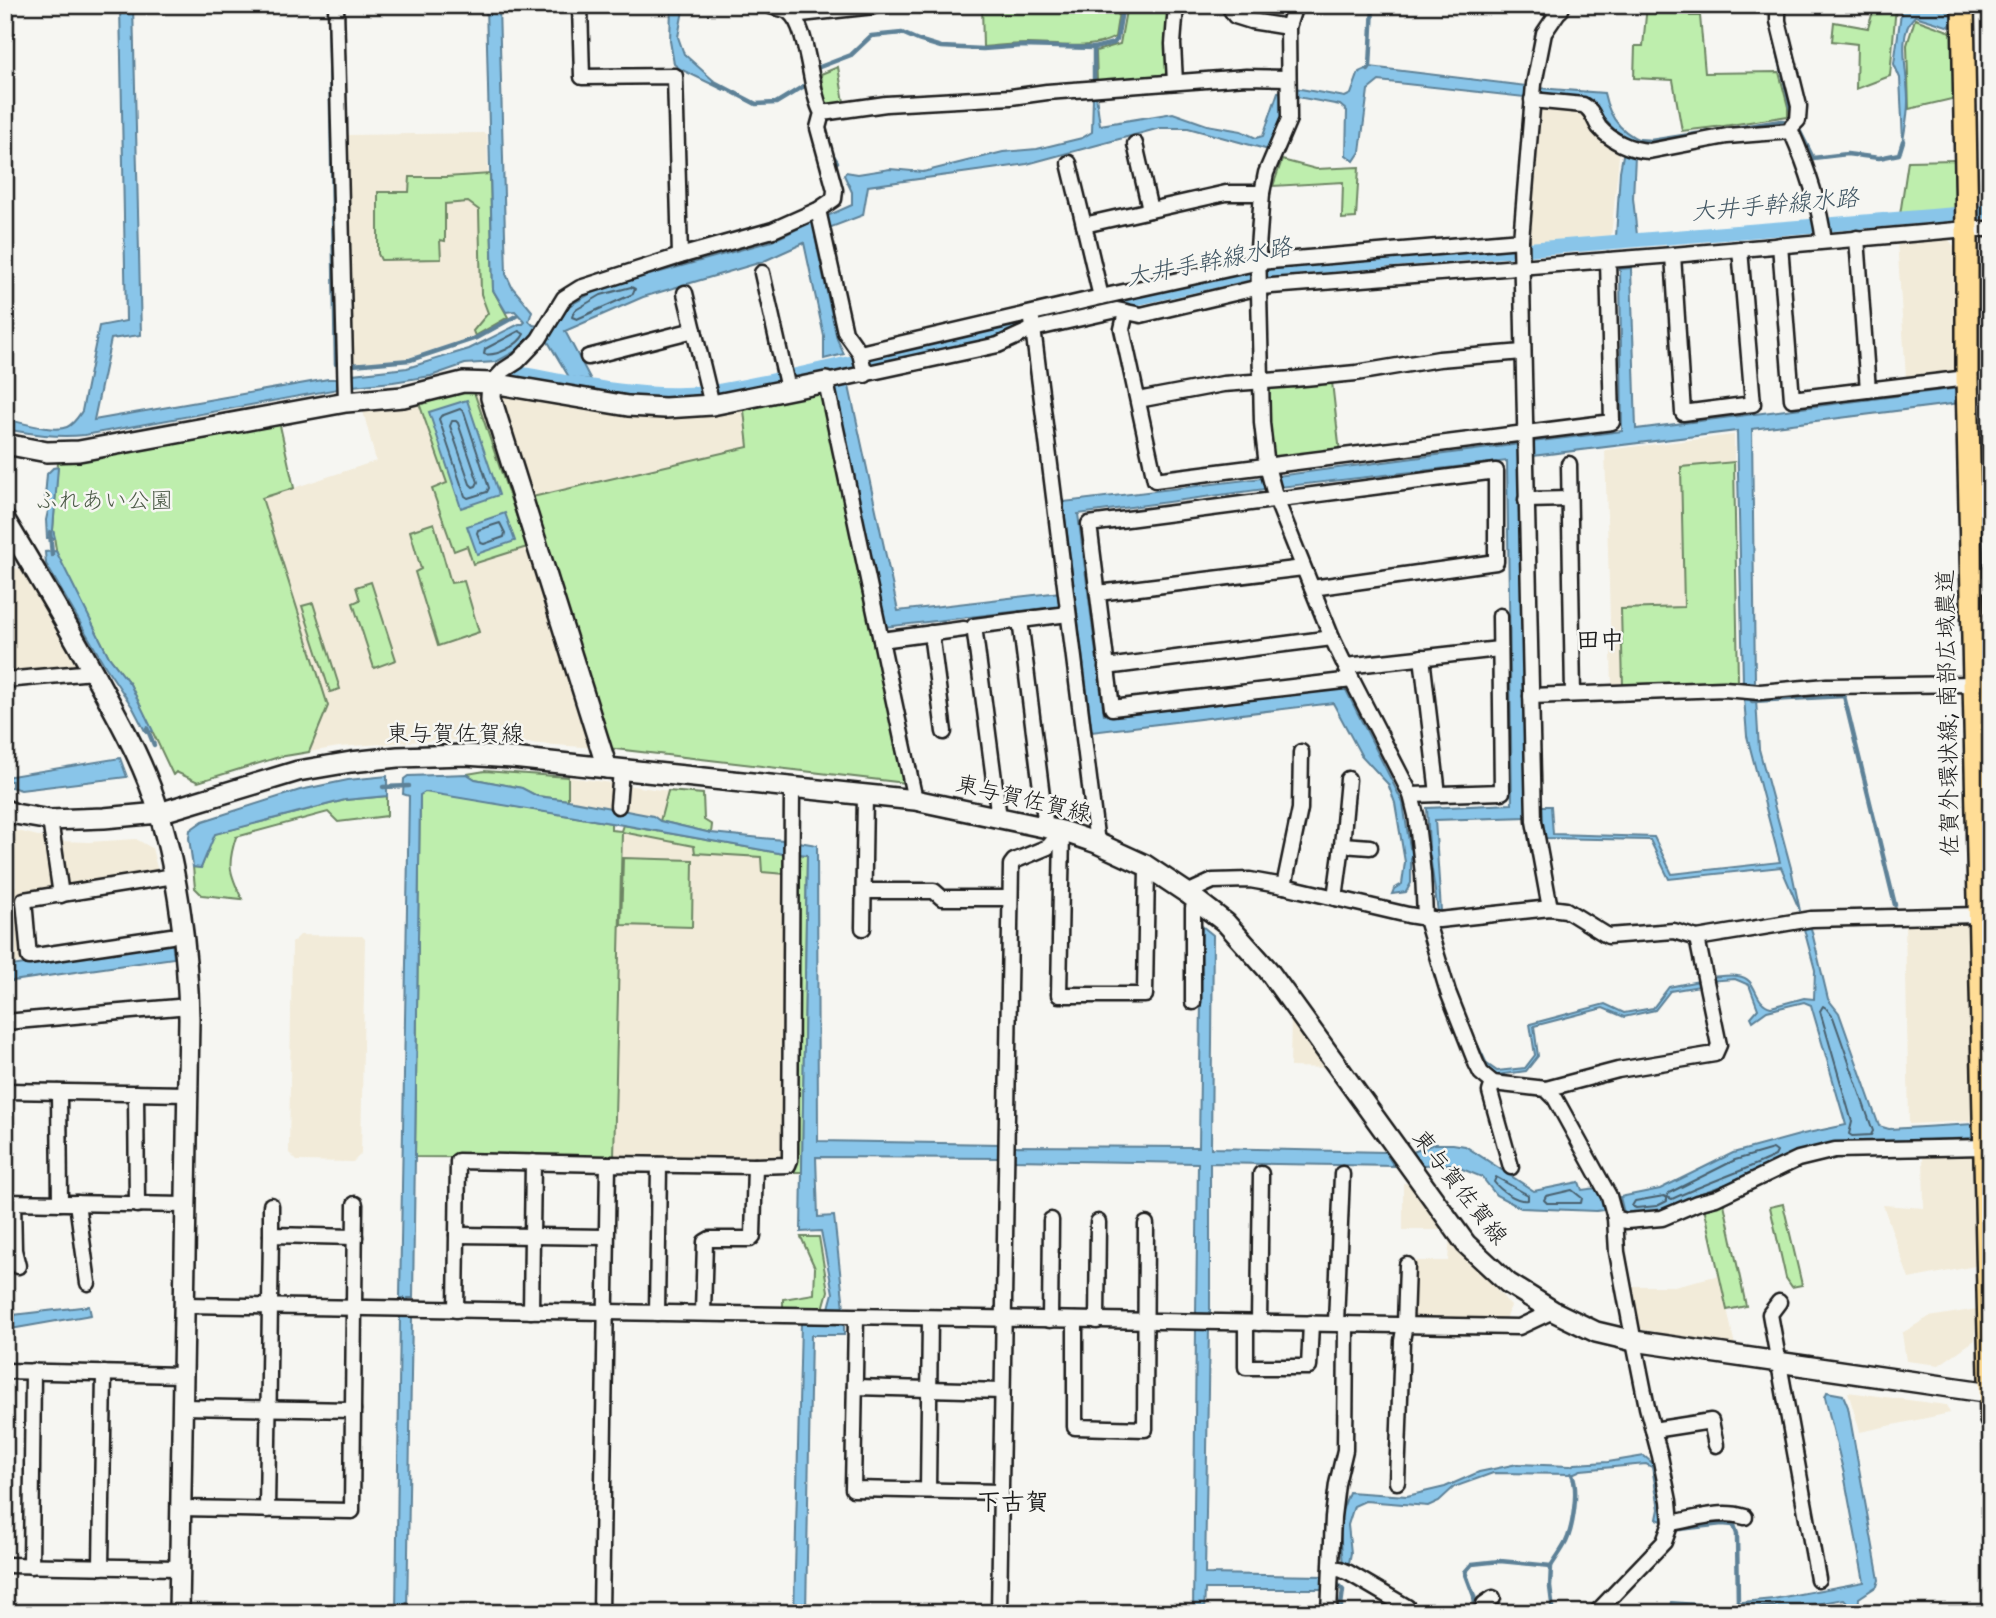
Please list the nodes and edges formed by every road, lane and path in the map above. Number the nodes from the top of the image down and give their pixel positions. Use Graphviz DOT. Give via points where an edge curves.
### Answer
graph roads {
  1 [pos="336,5"];
  2 [pos="580,5"];
  3 [pos="769,5"];
  4 [pos="1176,5"];
  5 [pos="1228,5"];
  6 [pos="1295,5"];
  7 [pos="1539,5"];
  8 [pos="1778,5"];
  9 [pos="1963,5"];
  10 [pos="874,6"];
  11 [pos="1562,8"];
  12 [pos="794,16"];
  13 [pos="1288,27"];
  14 [pos="1288,78"];
  15 [pos="1175,82"];
  16 [pos="1532,100"];
  17 [pos="822,113"];
  18 [pos="1791,131"];
  19 [pos="1135,144"];
  20 [pos="1069,163"];
  21 [pos="1262,193"];
  22 [pos="818,210"];
  23 [pos="1150,210"];
  24 [pos="1084,225"];
  25 [pos="1823,229"];
  26 [pos="1967,229"];
  27 [pos="1991,229"];
  28 [pos="1857,239"];
  29 [pos="1521,240"];
  30 [pos="1780,245"];
  31 [pos="1740,248"];
  32 [pos="1673,255"];
  33 [pos="680,256"];
  34 [pos="1608,260"];
  35 [pos="1522,261"];
  36 [pos="1260,262"];
  37 [pos="762,273"];
  38 [pos="1260,283"];
  39 [pos="685,293"];
  40 [pos="1101,297"];
  41 [pos="1126,312"];
  42 [pos="1031,313"];
  43 [pos="1033,329"];
  44 [pos="694,330"];
  45 [pos="1523,352"];
  46 [pos="588,357"];
  47 [pos="863,364"];
  48 [pos="1968,378"];
  49 [pos="1261,380"];
  50 [pos="786,381"];
  51 [pos="826,382"];
  52 [pos="492,383"];
  53 [pos="1868,390"];
  54 [pos="710,397"];
  55 [pos="1138,400"];
  56 [pos="346,402"];
  57 [pos="1525,433"];
  58 [pos="5,444"];
  59 [pos="1569,464"];
  60 [pos="1267,466"];
  61 [pos="1276,499"];
  62 [pos="1569,499"];
  63 [pos="1527,500"];
  64 [pos="5,520"];
  65 [pos="1303,568"];
  66 [pos="1982,585"];
  67 [pos="1312,588"];
  68 [pos="1098,593"];
  69 [pos="1068,614"];
  70 [pos="1500,616"];
  71 [pos="1020,620"];
  72 [pos="964,629"];
  73 [pos="931,633"];
  74 [pos="1332,638"];
  75 [pos="881,640"];
  76 [pos="1499,649"];
  77 [pos="1422,657"];
  78 [pos="1106,667"];
  79 [pos="93,672"];
  80 [pos="1349,673"];
  81 [pos="5,680"];
  82 [pos="1974,684"];
  83 [pos="1573,694"];
  84 [pos="1531,696"];
  85 [pos="944,732"];
  86 [pos="1301,752"];
  87 [pos="614,769"];
  88 [pos="1348,779"];
  89 [pos="792,787"];
  90 [pos="1411,794"];
  91 [pos="1438,794"];
  92 [pos="865,795"];
  93 [pos="915,800"];
  94 [pos="618,806"];
  95 [pos="5,810"];
  96 [pos="159,813"];
  97 [pos="997,817"];
  98 [pos="50,820"];
  99 [pos="1054,829"];
  100 [pos="1097,843"];
  101 [pos="1342,845"];
  102 [pos="1370,847"];
  103 [pos="1147,866"];
  104 [pos="174,876"];
  105 [pos="1284,886"];
  106 [pos="864,891"];
  107 [pos="61,895"];
  108 [pos="1192,897"];
  109 [pos="1010,898"];
  110 [pos="1335,898"];
  111 [pos="1550,908"];
  112 [pos="1979,915"];
  113 [pos="1425,916"];
  114 [pos="863,928"];
  115 [pos="171,936"];
  116 [pos="1697,938"];
  117 [pos="1193,1002"];
  118 [pos="189,1006"];
  119 [pos="5,1022"];
  120 [pos="1493,1083"];
  121 [pos="1546,1089"];
  122 [pos="5,1091"];
  123 [pos="59,1092"];
  124 [pos="136,1093"];
  125 [pos="188,1094"];
  126 [pos="1984,1147"];
  127 [pos="533,1162"];
  128 [pos="608,1164"];
  129 [pos="659,1165"];
  130 [pos="755,1166"];
  131 [pos="1511,1167"];
  132 [pos="1261,1174"];
  133 [pos="1342,1174"];
  134 [pos="9,1202"];
  135 [pos="60,1203"];
  136 [pos="78,1203"];
  137 [pos="355,1204"];
  138 [pos="137,1205"];
  139 [pos="186,1205"];
  140 [pos="271,1205"];
  141 [pos="1615,1219"];
  142 [pos="1051,1220"];
  143 [pos="1098,1222"];
  144 [pos="1146,1224"];
  145 [pos="271,1235"];
  146 [pos="457,1235"];
  147 [pos="532,1236"];
  148 [pos="355,1237"];
  149 [pos="606,1237"];
  150 [pos="1407,1265"];
  151 [pos="18,1266"];
  152 [pos="88,1283"];
  153 [pos="1779,1302"];
  154 [pos="184,1305"];
  155 [pos="270,1307"];
  156 [pos="354,1308"];
  157 [pos="456,1310"];
  158 [pos="531,1311"];
  159 [pos="1553,1311"];
  160 [pos="605,1312"];
  161 [pos="657,1313"];
  162 [pos="703,1314"];
  163 [pos="856,1317"];
  164 [pos="930,1318"];
  165 [pos="1003,1319"];
  166 [pos="1050,1320"];
  167 [pos="1075,1321"];
  168 [pos="1097,1321"];
  169 [pos="1146,1322"];
  170 [pos="1253,1323"];
  171 [pos="1311,1323"];
  172 [pos="1341,1324"];
  173 [pos="1405,1324"];
  174 [pos="1634,1341"];
  175 [pos="1779,1362"];
  176 [pos="5,1371"];
  177 [pos="33,1371"];
  178 [pos="104,1373"];
  179 [pos="182,1376"];
  180 [pos="855,1387"];
  181 [pos="929,1389"];
  182 [pos="1002,1391"];
  183 [pos="1990,1393"];
  184 [pos="182,1407"];
  185 [pos="268,1409"];
  186 [pos="353,1410"];
  187 [pos="1991,1420"];
  188 [pos="1653,1430"];
  189 [pos="1716,1445"];
  190 [pos="1398,1482"];
  191 [pos="928,1490"];
  192 [pos="1001,1492"];
  193 [pos="180,1508"];
  194 [pos="267,1510"];
  195 [pos="1745,1517"];
  196 [pos="1671,1523"];
  197 [pos="5,1565"];
  198 [pos="31,1566"];
  199 [pos="101,1567"];
  200 [pos="179,1568"];
  201 [pos="1331,1570"];
  202 [pos="1818,1579"];
  203 [pos="1493,1598"];
  204 [pos="179,1613"];
  205 [pos="601,1613"];
  206 [pos="999,1613"];
  207 [pos="1329,1613"];
  208 [pos="1408,1613"];
  209 [pos="1483,1613"];
  210 [pos="1596,1613"];
  1 -- 56 [label="street"];
  2 -- 33 [label="street" via="582,78 675,76"];
  3 -- 12 [label="street"];
  4 -- 15 [label="street"];
  5 -- 13 [label="street" via="1243,19"];
  6 -- 13 [label="street"];
  7 -- 11 [label="street"];
  8 -- 18 [label="street" via="1799,106"];
  9 -- 26 [label="main road, 佐賀外環状線; 南部広域農道"];
  10 -- 12 [label="street"];
  11 -- 16 [label="street" via="1544,33"];
  12 -- 17 [label="street"];
  13 -- 14 [label="street"];
  14 -- 15 [label="street"];
  14 -- 21 [label="street" via="1289,120"];
  15 -- 17 [label="street"];
  16 -- 18 [label="street" via="1583,105 1614,141 1640,150"];
  16 -- 29 [label="street"];
  17 -- 22 [label="street" via="818,128 835,190 834,199"];
  18 -- 25 [label="street" via="1811,177"];
  19 -- 23 [label="street"];
  20 -- 24 [label="street"];
  21 -- 23 [label="street" via="1226,193"];
  21 -- 36 [label="street"];
  22 -- 33 [label="street" via="773,230"];
  22 -- 47 [label="street" via="845,332"];
  23 -- 24 [label="street"];
  24 -- 40 [label="street"];
  25 -- 28 [label="street"];
  25 -- 30 [label="street"];
  26 -- 27 [label="street"];
  26 -- 28 [label="street"];
  26 -- 48 [label="main road, 佐賀外環状線; 南部広域農道"];
  28 -- 53 [label="street"];
  29 -- 35 [label="street"];
  29 -- 36 [label="street"];
  30 -- 31 [label="street"];
  30 -- 53 [label="street" via="1792,399"];
  31 -- 32 [label="street"];
  31 -- 32 [label="street" via="1753,404 1683,413"];
  32 -- 34 [label="street"];
  33 -- 52 [label="street" via="580,288 564,298 539,339"];
  34 -- 35 [label="street"];
  34 -- 57 [label="street" via="1612,422"];
  35 -- 38 [label="street"];
  35 -- 45 [label="street"];
  36 -- 38 [label="street"];
  36 -- 40 [label="street"];
  37 -- 50 [label="street"];
  38 -- 41 [label="street" via="1141,315"];
  38 -- 49 [label="street"];
  39 -- 44 [label="street"];
  40 -- 42 [label="street"];
  41 -- 43 [label="street" via="1117,310"];
  41 -- 55 [label="street" via="1122,329"];
  42 -- 43 [label="street"];
  42 -- 47 [label="street"];
  43 -- 47 [label="street" via="998,345"];
  43 -- 69 [label="street"];
  44 -- 46 [label="street"];
  44 -- 54 [label="street"];
  45 -- 49 [label="street" via="1294,380"];
  45 -- 57 [label="street"];
  47 -- 51 [label="street"];
  48 -- 53 [label="street"];
  48 -- 66 [label="main road, 佐賀外環状線; 南部広域農道"];
  49 -- 55 [label="street"];
  49 -- 60 [label="street"];
  50 -- 51 [label="street"];
  50 -- 54 [label="street"];
  51 -- 75 [label="street"];
  52 -- 54 [label="street" via="628,406 665,408"];
  52 -- 56 [label="street" via="463,382 403,397"];
  52 -- 87 [label="street" via="491,398"];
  55 -- 60 [label="street" via="1155,480"];
  56 -- 58 [label="street" via="79,451 47,452"];
  57 -- 60 [label="street"];
  57 -- 63 [label="street"];
  59 -- 62 [label="street"];
  60 -- 61 [label="street"];
  61 -- 65 [label="street"];
  61 -- 67 [label="street" via="1496,471 1496,562"];
  61 -- 68 [label="street" via="1089,524"];
  62 -- 63 [label="street"];
  62 -- 83 [label="street"];
  63 -- 84 [label="street"];
  64 -- 79 [label="street"];
  65 -- 67 [label="street"];
  65 -- 68 [label="street"];
  66 -- 82 [label="main road, 佐賀外環状線; 南部広域農道"];
  67 -- 74 [label="street"];
  68 -- 78 [label="street"];
  69 -- 71 [label="street"];
  69 -- 100 [label="street"];
  70 -- 76 [label="street"];
  71 -- 97 [label="street" via="974,626"];
  71 -- 99 [label="street"];
  72 -- 73 [label="street"];
  73 -- 75 [label="street"];
  73 -- 85 [label="street"];
  74 -- 78 [label="street"];
  74 -- 80 [label="street"];
  75 -- 93 [label="street"];
  76 -- 77 [label="street"];
  76 -- 91 [label="street" via="1502,792"];
  77 -- 80 [label="street"];
  77 -- 91 [label="street"];
  78 -- 80 [label="street" via="1112,708"];
  79 -- 81 [label="street"];
  79 -- 96 [label="street" via="129,737"];
  80 -- 90 [label="street"];
  82 -- 83 [label="street"];
  82 -- 112 [label="main road, 佐賀外環状線; 南部広域農道"];
  83 -- 84 [label="street"];
  84 -- 111 [label="street" via="1534,821"];
  86 -- 105 [label="street" via="1300,808"];
  87 -- 89 [label="street, 東与賀佐賀線"];
  87 -- 94 [label="street"];
  87 -- 96 [label="street, 東与賀佐賀線" via="465,755 363,760 298,771"];
  88 -- 101 [label="street"];
  89 -- 92 [label="street, 東与賀佐賀線"];
  89 -- 130 [label="street" via="790,1160 782,1167"];
  90 -- 91 [label="street"];
  90 -- 113 [label="street"];
  92 -- 93 [label="street, 東与賀佐賀線"];
  92 -- 106 [label="street"];
  93 -- 97 [label="street, 東与賀佐賀線"];
  95 -- 98 [label="street, 東与賀佐賀線"];
  96 -- 98 [label="street, 東与賀佐賀線"];
  96 -- 104 [label="street"];
  97 -- 99 [label="street, 東与賀佐賀線"];
  98 -- 107 [label="street"];
  99 -- 100 [label="street, 東与賀佐賀線"];
  99 -- 103 [label="street" via="1059,995 1145,995"];
  99 -- 109 [label="street" via="1048,847 1011,865"];
  100 -- 103 [label="street, 東与賀佐賀線"];
  101 -- 102 [label="street"];
  101 -- 110 [label="street"];
  103 -- 108 [label="street, 東与賀佐賀線"];
  104 -- 107 [label="street"];
  104 -- 118 [label="street"];
  105 -- 108 [label="street" via="1250,880 1213,881"];
  105 -- 110 [label="street"];
  106 -- 109 [label="street"];
  106 -- 114 [label="street"];
  107 -- 115 [label="street" via="24,900 29,957"];
  108 -- 117 [label="street"];
  108 -- 159 [label="street, 東与賀佐賀線" via="1226,923 1268,970 1466,1244 1508,1283"];
  109 -- 165 [label="street"];
  110 -- 113 [label="street"];
  111 -- 113 [label="street" via="1439,920"];
  111 -- 116 [label="street" via="1566,910 1608,936 1674,932"];
  112 -- 116 [label="street" via="1811,919"];
  112 -- 126 [label="main road, 佐賀外環状線; 南部広域農道"];
  113 -- 120 [label="street" via="1476,1063"];
  116 -- 121 [label="street" via="1719,1045 1715,1054 1618,1070"];
  118 -- 119 [label="street"];
  118 -- 125 [label="street"];
  120 -- 121 [label="street"];
  120 -- 131 [label="street" via="1490,1092"];
  121 -- 141 [label="street" via="1609,1196"];
  122 -- 123 [label="street"];
  123 -- 124 [label="street"];
  123 -- 135 [label="street"];
  124 -- 125 [label="street"];
  124 -- 138 [label="street"];
  125 -- 139 [label="street"];
  126 -- 141 [label="street" via="1835,1150 1798,1159 1662,1218"];
  126 -- 183 [label="main road, 佐賀外環状線; 南部広域農道"];
  127 -- 128 [label="street"];
  127 -- 146 [label="street" via="458,1161"];
  127 -- 147 [label="street"];
  128 -- 129 [label="street"];
  128 -- 149 [label="street"];
  129 -- 130 [label="street"];
  129 -- 161 [label="street"];
  130 -- 162 [label="street" via="753,1236 705,1242"];
  132 -- 170 [label="street"];
  133 -- 172 [label="street"];
  134 -- 135 [label="street"];
  134 -- 151 [label="street"];
  135 -- 136 [label="street"];
  136 -- 138 [label="street"];
  136 -- 152 [label="street"];
  137 -- 148 [label="street"];
  138 -- 139 [label="street"];
  139 -- 154 [label="street"];
  140 -- 145 [label="street"];
  141 -- 174 [label="street"];
  142 -- 166 [label="street"];
  143 -- 168 [label="street"];
  144 -- 169 [label="street"];
  145 -- 148 [label="street"];
  145 -- 155 [label="street"];
  146 -- 147 [label="street"];
  146 -- 157 [label="street"];
  147 -- 149 [label="street"];
  147 -- 158 [label="street"];
  148 -- 156 [label="street"];
  149 -- 160 [label="street"];
  150 -- 173 [label="street"];
  153 -- 175 [label="street" via="1770,1314"];
  154 -- 155 [label="street"];
  154 -- 179 [label="street"];
  155 -- 156 [label="street"];
  155 -- 185 [label="street"];
  156 -- 157 [label="street"];
  156 -- 186 [label="street"];
  157 -- 158 [label="street"];
  158 -- 160 [label="street"];
  159 -- 173 [label="street" via="1520,1327"];
  159 -- 174 [label="street, 東与賀佐賀線" via="1596,1332"];
  160 -- 161 [label="street"];
  160 -- 205 [label="street"];
  161 -- 162 [label="street"];
  162 -- 163 [label="street"];
  163 -- 164 [label="street"];
  163 -- 180 [label="street"];
  164 -- 165 [label="street"];
  164 -- 181 [label="street"];
  165 -- 166 [label="street"];
  165 -- 182 [label="street"];
  166 -- 167 [label="street"];
  167 -- 168 [label="street"];
  167 -- 169 [label="street" via="1075,1427 1145,1429"];
  168 -- 169 [label="street"];
  169 -- 170 [label="street"];
  170 -- 171 [label="street"];
  170 -- 171 [label="street" via="1246,1367 1309,1367"];
  171 -- 172 [label="street"];
  172 -- 173 [label="street"];
  172 -- 201 [label="street" via="1345,1450 1336,1487"];
  173 -- 190 [label="street"];
  174 -- 175 [label="street, 東与賀佐賀線"];
  174 -- 188 [label="street"];
  175 -- 183 [label="street, 東与賀佐賀線"];
  175 -- 202 [label="street"];
  176 -- 177 [label="street"];
  177 -- 178 [label="street"];
  177 -- 198 [label="street"];
  178 -- 179 [label="street"];
  178 -- 199 [label="street"];
  179 -- 184 [label="street"];
  180 -- 181 [label="street"];
  180 -- 191 [label="street" via="853,1489"];
  181 -- 182 [label="street"];
  181 -- 191 [label="street"];
  182 -- 192 [label="street"];
  183 -- 187 [label="main road, 佐賀外環状線; 南部広域農道"];
  184 -- 185 [label="street"];
  184 -- 193 [label="street"];
  185 -- 186 [label="street"];
  185 -- 194 [label="street"];
  186 -- 194 [label="street" via="352,1511"];
  188 -- 189 [label="street" via="1711,1420"];
  188 -- 196 [label="street"];
  191 -- 192 [label="street"];
  192 -- 206 [label="street"];
  193 -- 194 [label="street"];
  193 -- 200 [label="street"];
  195 -- 196 [label="street" via="1716,1514"];
  196 -- 210 [label="street" via="1664,1542"];
  197 -- 198 [label="street"];
  198 -- 199 [label="street"];
  199 -- 200 [label="street"];
  200 -- 204 [label="street"];
  201 -- 207 [label="street"];
  201 -- 208 [label="street" via="1349,1573 1407,1607"];
  203 -- 209 [label="street" via="1484,1604"];
}
